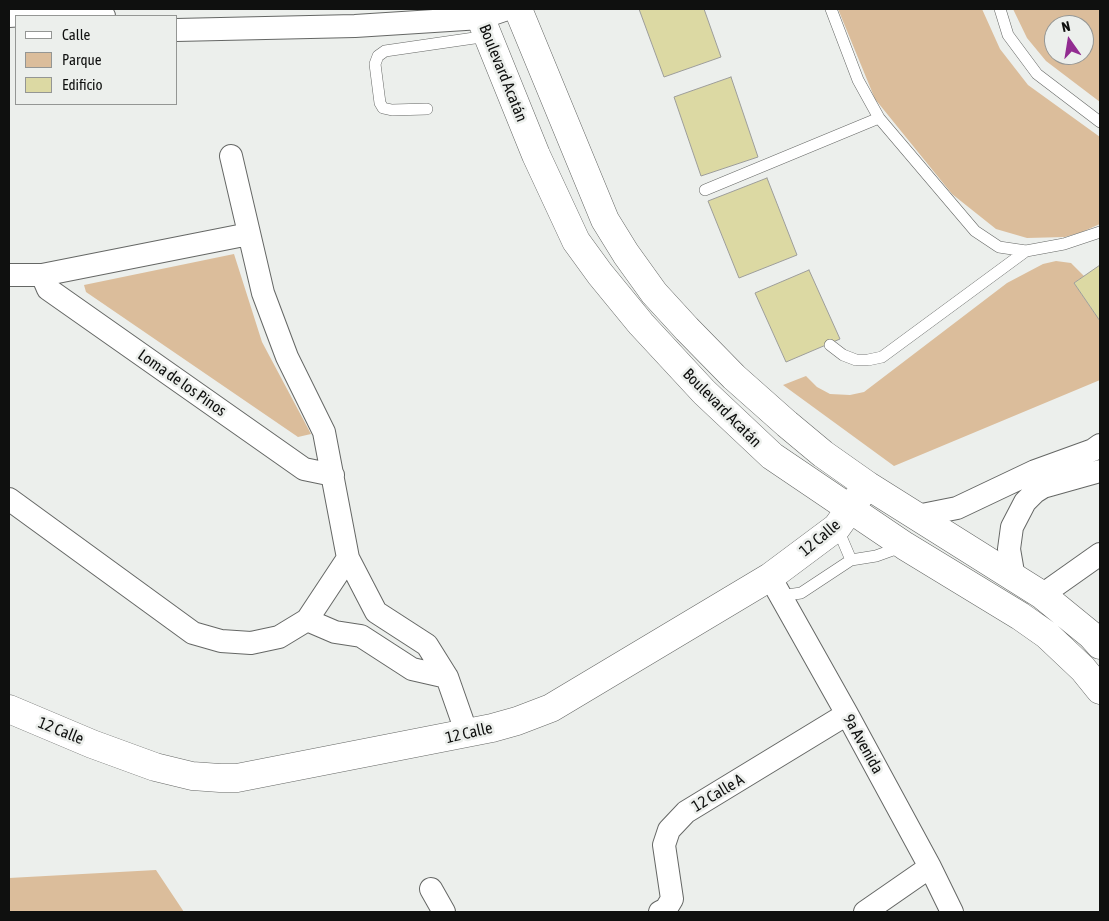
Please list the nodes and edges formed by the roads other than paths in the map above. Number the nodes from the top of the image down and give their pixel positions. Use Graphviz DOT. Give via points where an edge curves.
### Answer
graph roads {
  1 [pos="507,9"];
  2 [pos="518,9"];
  3 [pos="831,9"];
  4 [pos="1000,9"];
  5 [pos="24,15"];
  6 [pos="100,15"];
  7 [pos="482,21"];
  8 [pos="178,30"];
  9 [pos="427,109"];
  10 [pos="879,118"];
  11 [pos="1100,122"];
  12 [pos="231,156"];
  13 [pos="705,190"];
  14 [pos="1100,232"];
  15 [pos="249,234"];
  16 [pos="1026,251"];
  17 [pos="42,275"];
  18 [pos="11,279"];
  19 [pos="830,345"];
  20 [pos="1098,458"];
  21 [pos="333,475"];
  22 [pos="866,485"];
  23 [pos="9,499"];
  24 [pos="917,516"];
  25 [pos="843,518"];
  26 [pos="905,546"];
  27 [pos="1100,554"];
  28 [pos="348,558"];
  29 [pos="850,560"];
  30 [pos="1014,578"];
  31 [pos="775,586"];
  32 [pos="1042,595"];
  33 [pos="376,612"];
  34 [pos="307,620"];
  35 [pos="361,636"];
  36 [pos="1100,644"];
  37 [pos="447,677"];
  38 [pos="1100,690"];
  39 [pos="9,709"];
  40 [pos="847,714"];
  41 [pos="467,734"];
  42 [pos="930,867"];
  43 [pos="431,889"];
  44 [pos="444,912"];
  45 [pos="660,912"];
  46 [pos="865,912"];
  47 [pos="952,912"];
  1 -- 7 [label="street"];
  2 -- 22 [label="main road, Boulevard Acatán" via="605,220 654,293 734,377 794,430"];
  3 -- 10 [label="lane" via="858,80"];
  4 -- 11 [label="lane" via="1008,35 1037,74"];
  5 -- 6 [label="street" via="83,11"];
  7 -- 8 [label="street"];
  7 -- 9 [label="lane" via="384,51 378,56 376,64 383,108"];
  7 -- 25 [label="main road, Boulevard Acatán" via="536,155 576,241 641,324 704,392"];
  10 -- 13 [label="lane"];
  10 -- 16 [label="lane" via="975,231 999,247"];
  12 -- 15 [label="street"];
  14 -- 16 [label="lane" via="1064,244"];
  15 -- 17 [label="street"];
  15 -- 21 [label="street" via="263,293 287,358 324,432"];
  16 -- 19 [label="lane" via="882,357 856,360"];
  17 -- 18 [label="street"];
  17 -- 21 [label="street, Loma de los Pinos" via="48,290 304,468"];
  20 -- 24 [label="street" via="1035,472 957,508"];
  20 -- 30 [label="street" via="1043,487 1024,502 1012,527 1009,549"];
  21 -- 28 [label="street"];
  22 -- 24 [label="main road, Boulevard Acatán"];
  22 -- 25 [label="main road, 12 Calle"];
  23 -- 34 [label="street" via="193,633 221,641 251,643 279,637"];
  24 -- 30 [label="main road, Boulevard Acatán"];
  25 -- 26 [label="main road, Boulevard Acatán"];
  25 -- 29 [label="lane"];
  25 -- 31 [label="main road, 12 Calle"];
  26 -- 29 [label="lane" via="876,556"];
  26 -- 38 [label="main road, Boulevard Acatán" via="1047,634"];
  27 -- 32 [label="street"];
  28 -- 33 [label="street"];
  28 -- 34 [label="street"];
  29 -- 31 [label="lane" via="801,593"];
  30 -- 32 [label="main road, Boulevard Acatán"];
  31 -- 40 [label="street, 9a Avenida"];
  31 -- 41 [label="main road, 12 Calle" via="551,708"];
  32 -- 36 [label="main road, Boulevard Acatán"];
  33 -- 35 [label="street"];
  33 -- 37 [label="street" via="427,645"];
  34 -- 35 [label="street" via="335,632"];
  35 -- 37 [label="street" via="412,669"];
  37 -- 41 [label="street"];
  39 -- 41 [label="main road, 12 Calle" via="143,763 206,778 237,778"];
  40 -- 42 [label="street, 9a Avenida"];
  40 -- 45 [label="street, 12 Calle A" via="686,812 669,830 664,845 672,899"];
  42 -- 46 [label="street"];
  42 -- 47 [label="street, 9a Avenida"];
  43 -- 44 [label="street"];
}
